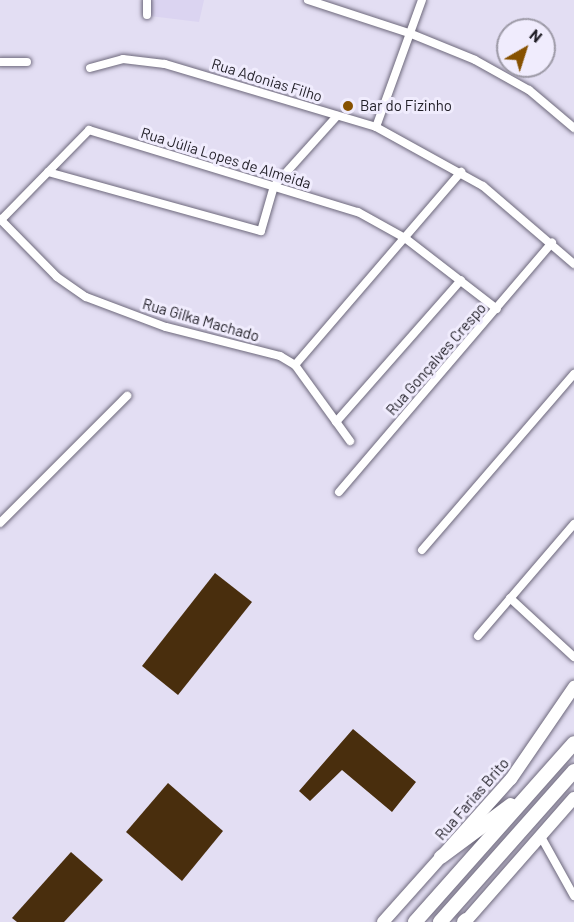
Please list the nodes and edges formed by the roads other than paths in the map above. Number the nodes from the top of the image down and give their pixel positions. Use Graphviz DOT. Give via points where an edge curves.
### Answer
graph roads {
  1 [pos="147,0"];
  2 [pos="308,0"];
  3 [pos="422,0"];
  4 [pos="147,15"];
  5 [pos="409,33"];
  6 [pos="0,62"];
  7 [pos="27,62"];
  8 [pos="90,68"];
  9 [pos="337,116"];
  10 [pos="375,127"];
  11 [pos="574,128"];
  12 [pos="48,172"];
  13 [pos="461,172"];
  14 [pos="273,186"];
  15 [pos="0,219"];
  16 [pos="405,238"];
  17 [pos="552,243"];
  18 [pos="574,264"];
  19 [pos="461,280"];
  20 [pos="497,309"];
  21 [pos="295,365"];
  22 [pos="574,374"];
  23 [pos="127,396"];
  24 [pos="336,422"];
  25 [pos="350,441"];
  26 [pos="339,492"];
  27 [pos="0,522"];
  28 [pos="574,524"];
  29 [pos="422,550"];
  30 [pos="510,598"];
  31 [pos="478,636"];
  32 [pos="574,657"];
  33 [pos="574,687"];
  34 [pos="574,743"];
  35 [pos="574,771"];
  36 [pos="534,788"];
  37 [pos="574,798"];
  38 [pos="540,835"];
  39 [pos="441,857"];
  40 [pos="574,896"];
  41 [pos="465,921"];
  42 [pos="383,922"];
  43 [pos="415,922"];
  44 [pos="440,922"];
  1 -- 4 [label="street"];
  2 -- 5 [label="street"];
  3 -- 5 [label="street"];
  5 -- 10 [label="street"];
  5 -- 11 [label="street" via="475,60 529,90"];
  6 -- 7 [label="street"];
  8 -- 9 [label="street, Rua Adonias Filho" via="123,60 165,64"];
  9 -- 10 [label="street, Rua Adonias Filho"];
  9 -- 14 [label="street"];
  10 -- 13 [label="street, Rua Adonias Filho"];
  12 -- 14 [label="street, Rua Júlia Lopes de Almeida" via="89,130"];
  12 -- 14 [label="street" via="261,231"];
  12 -- 15 [label="street, Rua Júlia Lopes de Almeida"];
  13 -- 16 [label="street"];
  13 -- 17 [label="street, Rua Adonias Filho"];
  14 -- 16 [label="street, Rua Júlia Lopes de Almeida" via="358,212"];
  15 -- 21 [label="street, Rua Gilka Machado" via="57,277 87,297 166,327 280,356"];
  16 -- 19 [label="street, Rua Júlia Lopes de Almeida"];
  16 -- 21 [label="street"];
  17 -- 18 [label="street, Rua Adonias Filho"];
  17 -- 20 [label="street, Rua Gonçalves Crespo"];
  19 -- 20 [label="street, Rua Júlia Lopes de Almeida"];
  19 -- 24 [label="street"];
  20 -- 26 [label="street, Rua Gonçalves Crespo"];
  21 -- 24 [label="street"];
  22 -- 29 [label="street"];
  23 -- 27 [label="street"];
  24 -- 25 [label="street"];
  28 -- 30 [label="street"];
  30 -- 31 [label="street"];
  30 -- 32 [label="street"];
  33 -- 39 [label="main road, Rua Farias Brito" via="511,779"];
  34 -- 36 [label="highway"];
  35 -- 44 [label="highway"];
  36 -- 39 [label="highway"];
  36 -- 43 [label="highway"];
  37 -- 38 [label="main road"];
  38 -- 40 [label="street"];
  38 -- 41 [label="main road"];
  39 -- 42 [label="main road, Rua Farias Brito"];
}
